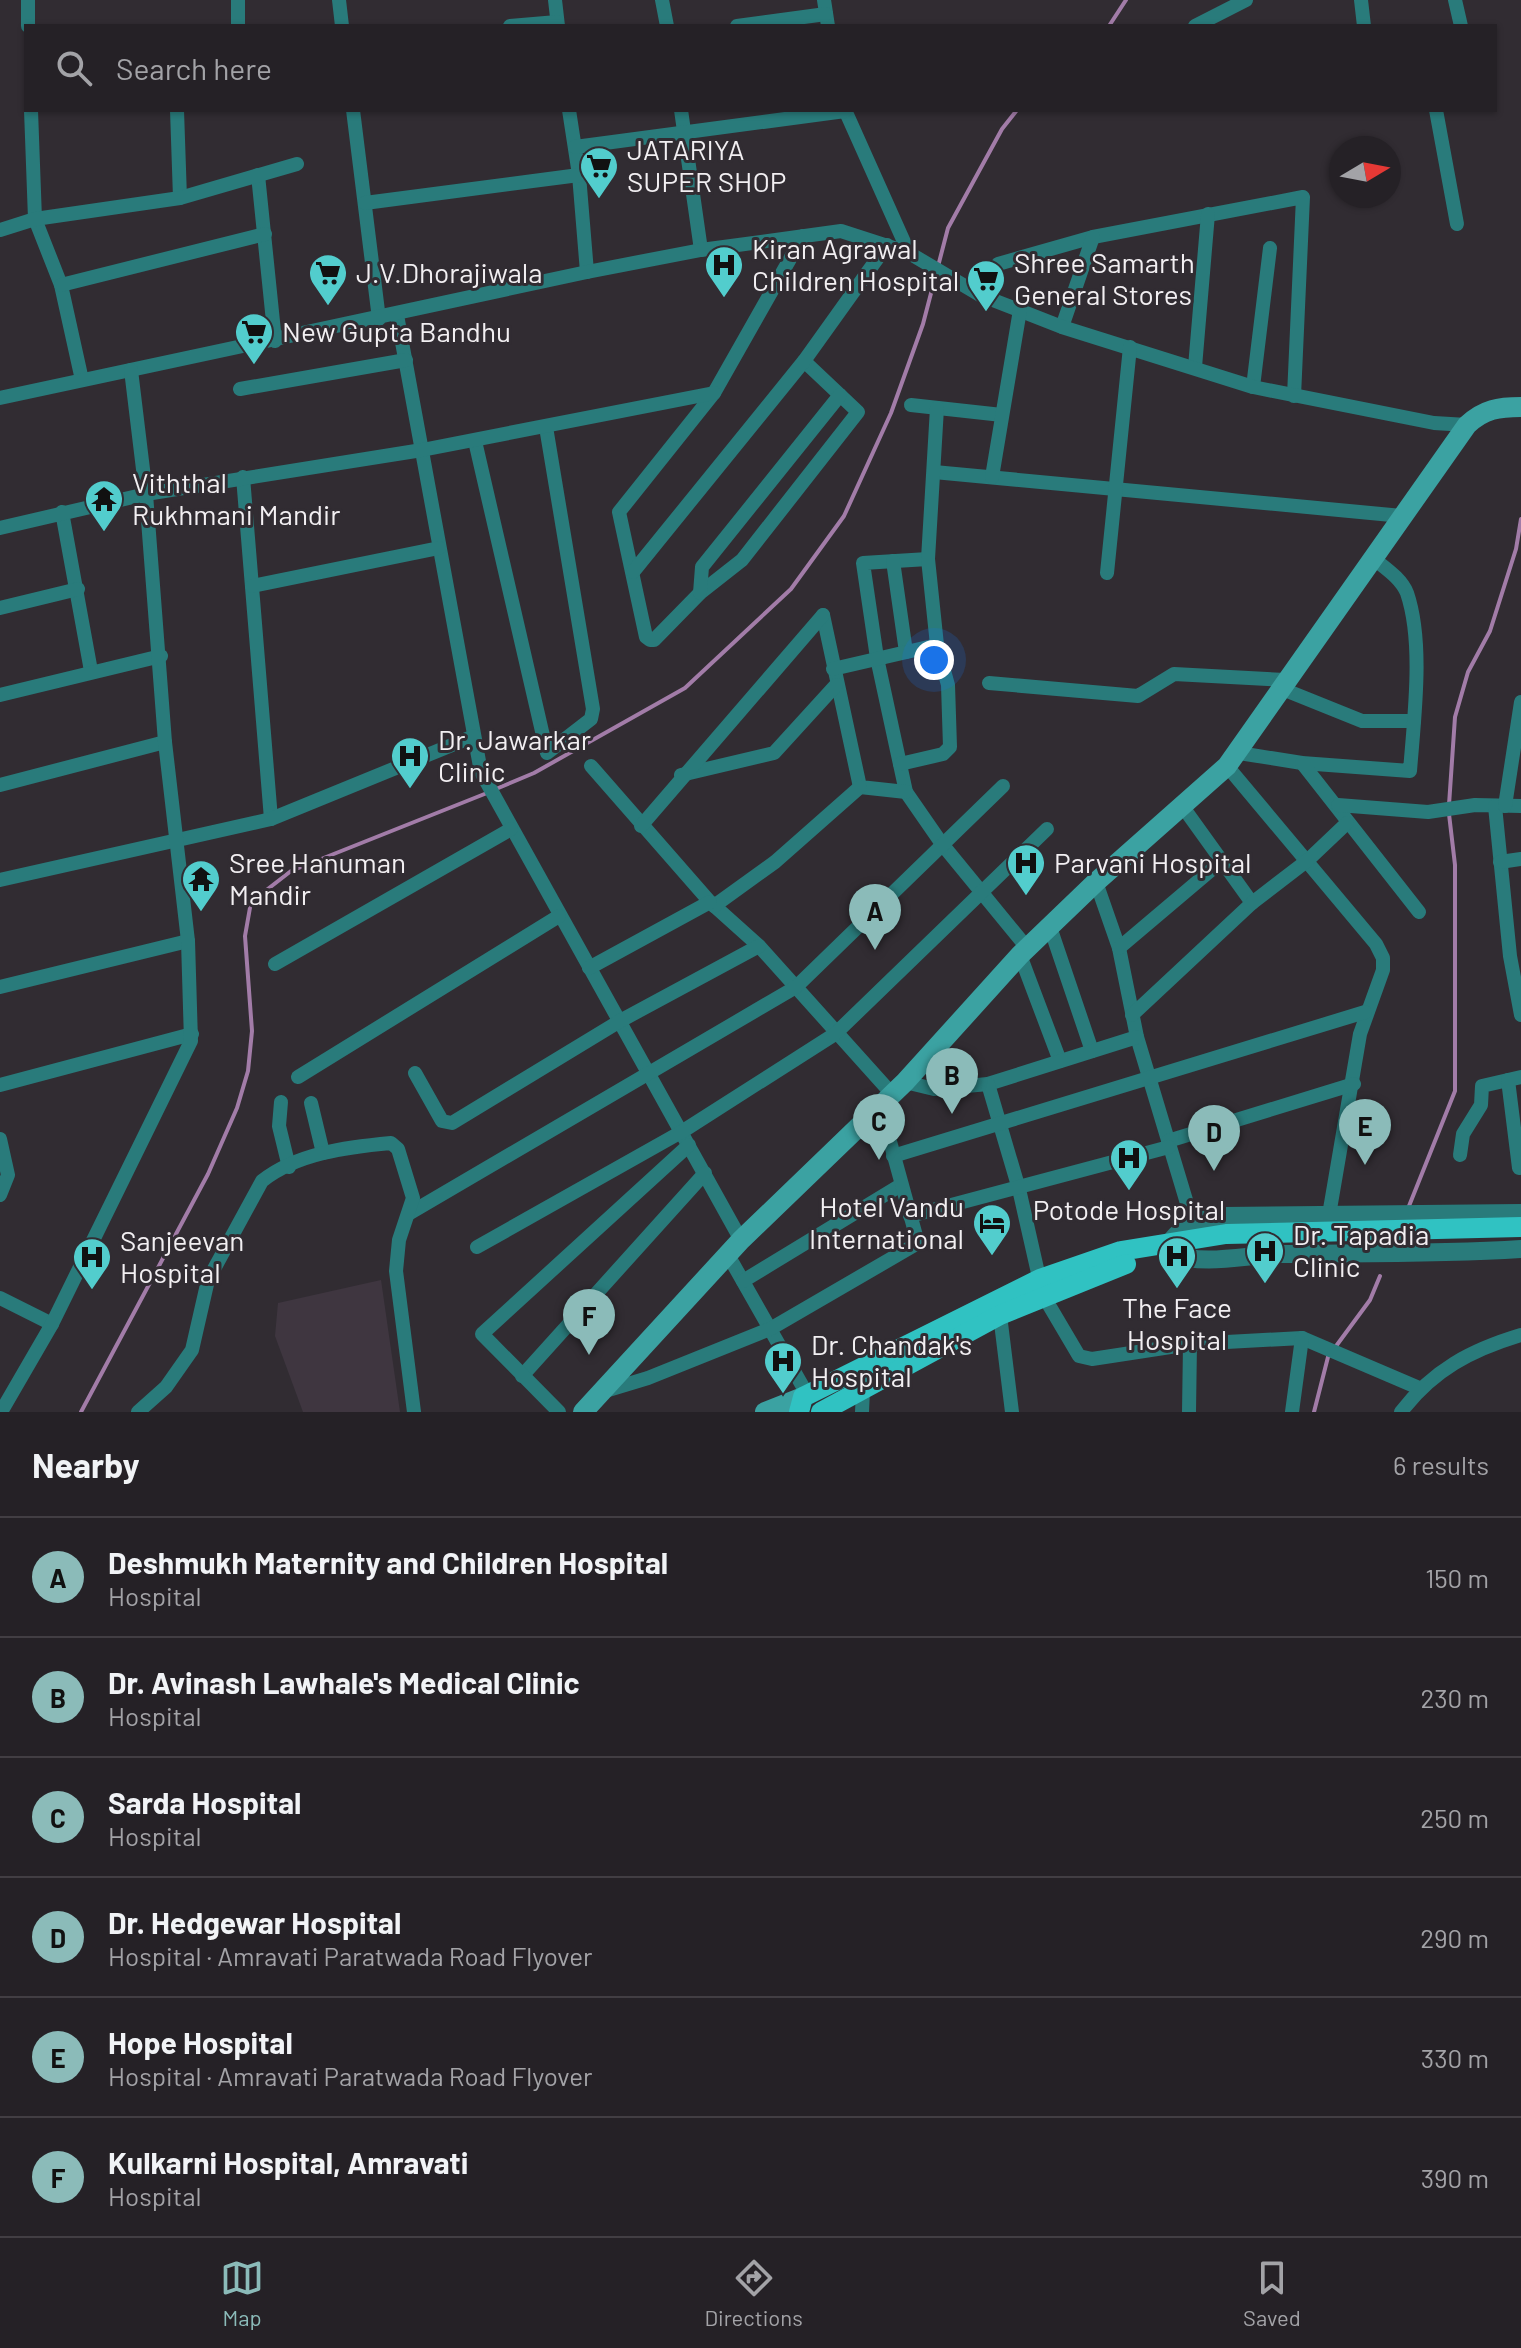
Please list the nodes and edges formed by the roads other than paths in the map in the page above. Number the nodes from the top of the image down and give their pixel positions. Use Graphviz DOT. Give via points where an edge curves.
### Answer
graph roads {
  1 [pos="28,0"];
  2 [pos="238,0"];
  3 [pos="339,0"];
  4 [pos="555,0"];
  5 [pos="662,0"];
  6 [pos="1246,0"];
  7 [pos="1361,0"];
  8 [pos="1455,0"];
  9 [pos="826,13"];
  10 [pos="28,24"];
  11 [pos="238,24"];
  12 [pos="342,24"];
  13 [pos="558,24"];
  14 [pos="667,24"];
  15 [pos="751,24"];
  16 [pos="1199,24"];
  17 [pos="1364,24"];
  18 [pos="1461,24"];
  19 [pos="31,112"];
  20 [pos="177,112"];
  21 [pos="353,112"];
  22 [pos="569,112"];
  23 [pos="681,112"];
  24 [pos="838,112"];
  25 [pos="845,112"];
  26 [pos="1436,112"];
  27 [pos="685,133"];
  28 [pos="575,147"];
  29 [pos="297,164"];
  30 [pos="258,175"];
  31 [pos="579,175"];
  32 [pos="180,198"];
  33 [pos="365,203"];
  34 [pos="1208,214"];
  35 [pos="35,219"];
  36 [pos="1457,224"];
  37 [pos="0,230"];
  38 [pos="265,234"];
  39 [pos="803,236"];
  40 [pos="1093,237"];
  41 [pos="887,245"];
  42 [pos="1270,248"];
  43 [pos="701,250"];
  44 [pos="914,255"];
  45 [pos="587,272"];
  46 [pos="61,285"];
  47 [pos="980,295"];
  48 [pos="1020,310"];
  49 [pos="397,315"];
  50 [pos="379,319"];
  51 [pos="1062,327"];
  52 [pos="275,341"];
  53 [pos="1130,347"];
  54 [pos="406,360"];
  55 [pos="804,361"];
  56 [pos="1195,367"];
  57 [pos="131,370"];
  58 [pos="82,380"];
  59 [pos="1253,387"];
  60 [pos="240,389"];
  61 [pos="714,393"];
  62 [pos="840,395"];
  63 [pos="1294,396"];
  64 [pos="0,398"];
  65 [pos="911,405"];
  66 [pos="1521,407"];
  67 [pos="937,408"];
  68 [pos="1002,415"];
  69 [pos="1467,425"];
  70 [pos="546,427"];
  71 [pos="475,441"];
  72 [pos="422,450"];
  73 [pos="934,472"];
  74 [pos="243,477"];
  75 [pos="992,477"];
  76 [pos="1116,490"];
  77 [pos="146,494"];
  78 [pos="62,512"];
  79 [pos="1402,516"];
  80 [pos="0,528"];
  81 [pos="439,548"];
  82 [pos="1373,558"];
  83 [pos="928,559"];
  84 [pos="893,561"];
  85 [pos="633,572"];
  86 [pos="1107,573"];
  87 [pos="252,586"];
  88 [pos="78,589"];
  89 [pos="700,593"];
  90 [pos="0,608"];
  91 [pos="937,645"];
  92 [pos="906,652"];
  93 [pos="161,656"];
  94 [pos="877,658"];
  95 [pos="833,669"];
  96 [pos="91,671"];
  97 [pos="989,683"];
  98 [pos="1282,684"];
  99 [pos="836,685"];
  100 [pos="0,695"];
  101 [pos="1521,702"];
  102 [pos="1414,721"];
  103 [pos="474,736"];
  104 [pos="165,742"];
  105 [pos="1516,753"];
  106 [pos="1233,760"];
  107 [pos="1302,763"];
  108 [pos="900,764"];
  109 [pos="591,766"];
  110 [pos="681,775"];
  111 [pos="0,785"];
  112 [pos="1003,786"];
  113 [pos="860,787"];
  114 [pos="906,792"];
  115 [pos="1338,805"];
  116 [pos="1500,806"];
  117 [pos="1521,806"];
  118 [pos="1183,807"];
  119 [pos="271,819"];
  120 [pos="1347,823"];
  121 [pos="641,826"];
  122 [pos="511,829"];
  123 [pos="1047,829"];
  124 [pos="176,838"];
  125 [pos="942,844"];
  126 [pos="1521,859"];
  127 [pos="1223,860"];
  128 [pos="1308,860"];
  129 [pos="1500,862"];
  130 [pos="0,880"];
  131 [pos="1096,882"];
  132 [pos="982,892"];
  133 [pos="1521,899"];
  134 [pos="1504,902"];
  135 [pos="1252,903"];
  136 [pos="712,904"];
  137 [pos="1419,912"];
  138 [pos="559,916"];
  139 [pos="1050,927"];
  140 [pos="188,941"];
  141 [pos="759,946"];
  142 [pos="1119,948"];
  143 [pos="1024,952"];
  144 [pos="1515,955"];
  145 [pos="275,964"];
  146 [pos="589,968"];
  147 [pos="0,987"];
  148 [pos="796,987"];
  149 [pos="1520,1006"];
  150 [pos="1365,1012"];
  151 [pos="1132,1015"];
  152 [pos="620,1021"];
  153 [pos="192,1034"];
  154 [pos="835,1034"];
  155 [pos="1137,1037"];
  156 [pos="1092,1051"];
  157 [pos="1060,1061"];
  158 [pos="415,1073"];
  159 [pos="651,1075"];
  160 [pos="298,1077"];
  161 [pos="1149,1078"];
  162 [pos="1514,1078"];
  163 [pos="988,1084"];
  164 [pos="1354,1084"];
  165 [pos="0,1085"];
  166 [pos="892,1094"];
  167 [pos="281,1102"];
  168 [pos="311,1103"];
  169 [pos="999,1122"];
  170 [pos="686,1138"];
  171 [pos="0,1139"];
  172 [pos="1168,1144"];
  173 [pos="323,1153"];
  174 [pos="1460,1155"];
  175 [pos="893,1156"];
  176 [pos="289,1167"];
  177 [pos="1519,1168"];
  178 [pos="705,1173"];
  179 [pos="901,1185"];
  180 [pos="1019,1189"];
  181 [pos="0,1195"];
  182 [pos="410,1213"];
  183 [pos="1521,1213"];
  184 [pos="1329,1215"];
  185 [pos="910,1216"];
  186 [pos="1192,1220"];
  187 [pos="1521,1227"];
  188 [pos="1521,1239"];
  189 [pos="1226,1240"];
  190 [pos="477,1247"];
  191 [pos="734,1247"];
  192 [pos="1171,1248"];
  193 [pos="1521,1249"];
  194 [pos="743,1281"];
  195 [pos="1042,1287"];
  196 [pos="0,1298"];
  197 [pos="1000,1315"];
  198 [pos="52,1324"];
  199 [pos="770,1329"];
  200 [pos="1521,1335"];
  201 [pos="1305,1339"];
  202 [pos="1190,1344"];
  203 [pos="522,1376"];
  204 [pos="1419,1388"];
  205 [pos="605,1391"];
  206 [pos="862,1402"];
  207 [pos="801,1405"];
  208 [pos="1,1412"];
  209 [pos="138,1412"];
  210 [pos="414,1412"];
  211 [pos="559,1412"];
  212 [pos="583,1412"];
  213 [pos="765,1412"];
  214 [pos="821,1412"];
  215 [pos="1012,1412"];
  216 [pos="1189,1412"];
  217 [pos="1292,1412"];
  218 [pos="1401,1412"];
  1 -- 10 [label="street"];
  2 -- 11 [label="street"];
  3 -- 12 [label="street"];
  4 -- 13 [label="street"];
  5 -- 14 [label="street"];
  6 -- 16 [label="street"];
  7 -- 17 [label="street"];
  8 -- 18 [label="street"];
  9 -- 15 [label="street"];
  19 -- 35 [label="street"];
  20 -- 32 [label="street"];
  21 -- 33 [label="street"];
  22 -- 28 [label="street"];
  23 -- 27 [label="street"];
  24 -- 27 [label="street"];
  25 -- 44 [label="street"];
  26 -- 36 [label="street"];
  27 -- 28 [label="street"];
  27 -- 43 [label="street"];
  28 -- 31 [label="street"];
  29 -- 30 [label="street"];
  30 -- 32 [label="street"];
  30 -- 38 [label="street"];
  31 -- 33 [label="street"];
  31 -- 45 [label="street"];
  32 -- 35 [label="street"];
  33 -- 50 [label="street"];
  34 -- 40 [label="street"];
  34 -- 56 [label="street"];
  34 -- 63 [label="street" via="1303,197"];
  35 -- 37 [label="street"];
  35 -- 46 [label="street"];
  38 -- 46 [label="street"];
  38 -- 52 [label="street"];
  39 -- 41 [label="street" via="841,231"];
  39 -- 43 [label="street"];
  39 -- 61 [label="street"];
  40 -- 47 [label="street" via="998,264"];
  40 -- 51 [label="street"];
  41 -- 44 [label="street"];
  41 -- 55 [label="street"];
  42 -- 59 [label="street"];
  43 -- 45 [label="street"];
  44 -- 47 [label="street"];
  45 -- 49 [label="street"];
  46 -- 58 [label="street"];
  47 -- 48 [label="street"];
  48 -- 51 [label="street"];
  48 -- 68 [label="street"];
  49 -- 50 [label="street"];
  49 -- 54 [label="street"];
  50 -- 52 [label="street"];
  51 -- 53 [label="street"];
  52 -- 57 [label="street"];
  53 -- 56 [label="street"];
  53 -- 76 [label="street"];
  54 -- 60 [label="street"];
  54 -- 72 [label="street"];
  55 -- 62 [label="street"];
  55 -- 85 [label="street"];
  56 -- 59 [label="street"];
  57 -- 58 [label="street"];
  57 -- 77 [label="street"];
  58 -- 64 [label="street"];
  59 -- 63 [label="street"];
  61 -- 70 [label="street"];
  61 -- 85 [label="street" via="619,512"];
  62 -- 89 [label="street" via="702,567"];
  62 -- 89 [label="street" via="858,412 742,560"];
  63 -- 69 [label="street"];
  65 -- 67 [label="street"];
  66 -- 69 [label="main road" via="1494,408"];
  67 -- 68 [label="street"];
  67 -- 73 [label="street"];
  68 -- 75 [label="street"];
  69 -- 79 [label="main road"];
  70 -- 71 [label="street"];
  70 -- 71 [label="street" via="593,709 591,719 547,753"];
  71 -- 72 [label="street"];
  72 -- 74 [label="street"];
  72 -- 81 [label="street"];
  73 -- 75 [label="street"];
  73 -- 83 [label="street"];
  74 -- 77 [label="street"];
  74 -- 87 [label="street"];
  75 -- 76 [label="street"];
  76 -- 79 [label="street"];
  76 -- 86 [label="street"];
  77 -- 78 [label="street"];
  77 -- 93 [label="street"];
  78 -- 80 [label="street"];
  78 -- 88 [label="street"];
  79 -- 82 [label="main road"];
  81 -- 87 [label="street"];
  81 -- 103 [label="street"];
  82 -- 98 [label="main road"];
  82 -- 102 [label="street" via="1407,593 1418,667"];
  83 -- 84 [label="street"];
  83 -- 91 [label="street"];
  84 -- 92 [label="street"];
  84 -- 94 [label="street" via="863,563"];
  85 -- 89 [label="street" via="650,640"];
  87 -- 119 [label="street"];
  88 -- 90 [label="street"];
  88 -- 96 [label="street"];
  91 -- 92 [label="street"];
  91 -- 108 [label="street" via="948,685 950,747 943,754"];
  92 -- 94 [label="street"];
  93 -- 96 [label="street"];
  93 -- 104 [label="street"];
  94 -- 95 [label="street"];
  94 -- 108 [label="street"];
  95 -- 99 [label="street"];
  95 -- 110 [label="street" via="823,615"];
  96 -- 100 [label="street"];
  97 -- 98 [label="street" via="1138,696 1177,674"];
  98 -- 102 [label="street" via="1362,721"];
  98 -- 106 [label="main road"];
  99 -- 110 [label="street" via="774,753"];
  99 -- 113 [label="street"];
  101 -- 105 [label="street"];
  102 -- 107 [label="street" via="1410,771"];
  103 -- 119 [label="street"];
  103 -- 122 [label="street" via="481,772"];
  104 -- 111 [label="street"];
  104 -- 124 [label="street"];
  105 -- 116 [label="street"];
  106 -- 107 [label="street"];
  106 -- 118 [label="main road"];
  106 -- 128 [label="street"];
  107 -- 115 [label="street"];
  108 -- 114 [label="street"];
  109 -- 121 [label="street"];
  110 -- 121 [label="street"];
  112 -- 125 [label="street"];
  113 -- 114 [label="street"];
  113 -- 136 [label="street" via="775,862"];
  114 -- 125 [label="street"];
  115 -- 116 [label="street" via="1428,812"];
  115 -- 120 [label="street"];
  116 -- 117 [label="street"];
  116 -- 129 [label="street"];
  118 -- 127 [label="street"];
  118 -- 131 [label="main road"];
  119 -- 124 [label="street"];
  120 -- 128 [label="street"];
  120 -- 137 [label="street"];
  121 -- 136 [label="street"];
  122 -- 138 [label="street"];
  122 -- 145 [label="street"];
  123 -- 132 [label="street"];
  124 -- 130 [label="street"];
  124 -- 140 [label="street"];
  125 -- 132 [label="street"];
  125 -- 148 [label="street"];
  126 -- 129 [label="street"];
  127 -- 135 [label="street"];
  127 -- 142 [label="street"];
  128 -- 135 [label="street"];
  128 -- 150 [label="street" via="1383,958"];
  129 -- 134 [label="street"];
  131 -- 139 [label="main road"];
  131 -- 142 [label="street"];
  132 -- 143 [label="street"];
  132 -- 154 [label="street"];
  133 -- 134 [label="street"];
  134 -- 144 [label="street"];
  135 -- 151 [label="street"];
  136 -- 141 [label="street"];
  136 -- 146 [label="street"];
  138 -- 146 [label="street"];
  138 -- 160 [label="street"];
  139 -- 143 [label="main road"];
  139 -- 156 [label="street"];
  140 -- 147 [label="street"];
  140 -- 153 [label="street"];
  141 -- 148 [label="street"];
  141 -- 152 [label="street"];
  142 -- 151 [label="street"];
  143 -- 157 [label="street"];
  143 -- 166 [label="main road"];
  144 -- 149 [label="street"];
  146 -- 152 [label="street"];
  148 -- 154 [label="street"];
  148 -- 159 [label="street"];
  150 -- 161 [label="street"];
  150 -- 164 [label="street"];
  151 -- 155 [label="street"];
  152 -- 158 [label="street" via="452,1123 442,1121"];
  152 -- 159 [label="street"];
  153 -- 165 [label="street"];
  153 -- 198 [label="street" via="189,1052"];
  154 -- 166 [label="street"];
  154 -- 170 [label="street"];
  155 -- 156 [label="street"];
  155 -- 161 [label="street"];
  156 -- 157 [label="street"];
  157 -- 163 [label="street"];
  159 -- 170 [label="street"];
  159 -- 182 [label="street"];
  161 -- 169 [label="street"];
  161 -- 172 [label="street"];
  162 -- 174 [label="street" via="1482,1086 1481,1105 1463,1134"];
  162 -- 177 [label="street"];
  163 -- 166 [label="street"];
  163 -- 169 [label="street"];
  164 -- 172 [label="street"];
  164 -- 184 [label="street"];
  166 -- 175 [label="street"];
  166 -- 191 [label="main road"];
  167 -- 176 [label="street" via="279,1126"];
  168 -- 173 [label="street"];
  169 -- 175 [label="street"];
  169 -- 180 [label="street"];
  170 -- 178 [label="street"];
  170 -- 190 [label="street"];
  170 -- 203 [label="street" via="482,1334"];
  171 -- 181 [label="street" via="8,1175"];
  172 -- 180 [label="street"];
  172 -- 186 [label="street"];
  173 -- 176 [label="street"];
  173 -- 182 [label="street" via="395,1145 413,1198"];
  175 -- 179 [label="street"];
  176 -- 209 [label="street" via="262,1181 208,1280 192,1350 166,1387"];
  178 -- 191 [label="street"];
  178 -- 203 [label="street"];
  179 -- 185 [label="street"];
  179 -- 194 [label="street"];
  180 -- 185 [label="street"];
  180 -- 195 [label="street"];
  182 -- 210 [label="street" via="399,1240 396,1271"];
  183 -- 184 [label="street"];
  184 -- 186 [label="street"];
  185 -- 199 [label="street" via="918,1243"];
  186 -- 192 [label="street" via="1182,1226"];
  187 -- 189 [label="main road"];
  188 -- 189 [label="main road"];
  189 -- 192 [label="main road"];
  191 -- 194 [label="street"];
  191 -- 205 [label="main road"];
  192 -- 193 [label="street" via="1197,1259"];
  192 -- 195 [label="main road"];
  194 -- 199 [label="street"];
  195 -- 197 [label="main road"];
  195 -- 202 [label="street" via="1079,1356"];
  195 -- 207 [label="main road"];
  196 -- 198 [label="street"];
  197 -- 206 [label="main road"];
  197 -- 215 [label="street"];
  198 -- 208 [label="street"];
  199 -- 205 [label="street"];
  199 -- 207 [label="street"];
  200 -- 204 [label="street" via="1477,1348"];
  201 -- 202 [label="street"];
  201 -- 204 [label="street"];
  201 -- 217 [label="street"];
  202 -- 216 [label="street"];
  203 -- 211 [label="street"];
  204 -- 218 [label="street"];
  205 -- 212 [label="main road"];
  206 -- 214 [label="main road"];
  207 -- 213 [label="main road"];
}
